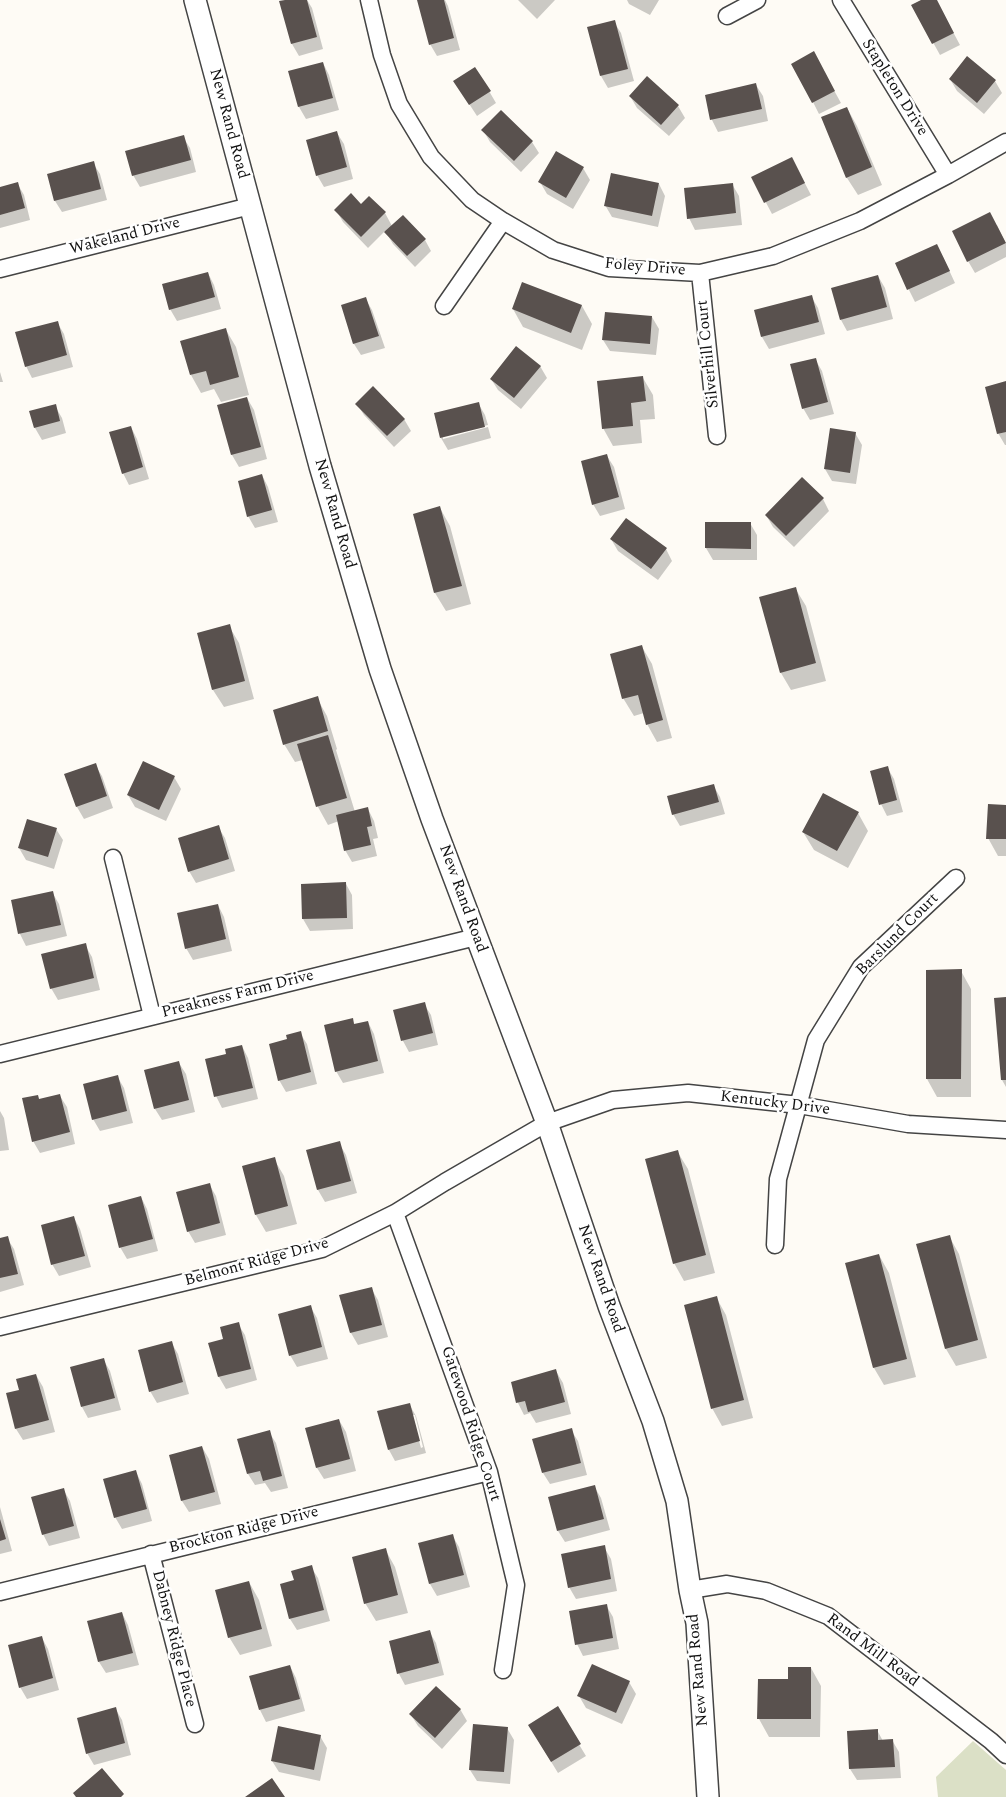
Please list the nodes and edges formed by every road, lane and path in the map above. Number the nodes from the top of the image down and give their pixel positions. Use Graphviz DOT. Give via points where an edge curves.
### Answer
graph roads {
  1 [pos="195,0"];
  2 [pos="369,0"];
  3 [pos="757,0"];
  4 [pos="840,0"];
  5 [pos="727,16"];
  6 [pos="1006,142"];
  7 [pos="948,175"];
  8 [pos="250,206"];
  9 [pos="503,221"];
  10 [pos="0,269"];
  11 [pos="700,273"];
  12 [pos="444,306"];
  13 [pos="717,436"];
  14 [pos="113,858"];
  15 [pos="956,878"];
  16 [pos="476,937"];
  17 [pos="152,1016"];
  18 [pos="0,1054"];
  19 [pos="799,1105"];
  20 [pos="547,1123"];
  21 [pos="1006,1130"];
  22 [pos="395,1213"];
  23 [pos="775,1245"];
  24 [pos="0,1327"];
  25 [pos="489,1472"];
  26 [pos="151,1554"];
  27 [pos="690,1590"];
  28 [pos="0,1592"];
  29 [pos="503,1670"];
  30 [pos="194,1724"];
  31 [pos="1006,1755"];
  32 [pos="708,1797"];
  1 -- 8 [label="street, New Rand Road"];
  2 -- 9 [label="street, Foley Drive" via="398,104 431,157 472,200"];
  3 -- 5 [label="street"];
  4 -- 7 [label="street, Stapleton Drive"];
  6 -- 7 [label="street, Foley Drive"];
  7 -- 11 [label="street, Foley Drive" via="860,221 773,256"];
  8 -- 10 [label="street, Wakeland Drive"];
  8 -- 16 [label="street, New Rand Road" via="320,466 380,669"];
  9 -- 11 [label="street, Foley Drive" via="553,250 609,268"];
  9 -- 12 [label="street"];
  11 -- 13 [label="street, Silverhill Court"];
  14 -- 17 [label="street"];
  15 -- 19 [label="street, Barslund Court" via="861,967 816,1040"];
  16 -- 17 [label="street, Preakness Farm Drive"];
  16 -- 20 [label="street, New Rand Road"];
  17 -- 18 [label="street, Preakness Farm Drive"];
  19 -- 20 [label="street, Kentucky Drive" via="688,1093 613,1100"];
  19 -- 21 [label="street, Kentucky Drive" via="908,1124"];
  19 -- 23 [label="street, Barslund Court" via="778,1179"];
  20 -- 22 [label="street, Belmont Ridge Drive"];
  20 -- 27 [label="street, New Rand Road" via="677,1501"];
  22 -- 24 [label="street, Belmont Ridge Drive" via="322,1249"];
  22 -- 25 [label="street, Gatewood Ridge Court"];
  25 -- 26 [label="street, Brockton Ridge Drive"];
  25 -- 29 [label="street, Gatewood Ridge Court" via="516,1585"];
  26 -- 28 [label="street, Brockton Ridge Drive"];
  26 -- 30 [label="street, Dabney Ridge Place"];
  27 -- 31 [label="street, Rand Mill Road" via="727,1584 766,1591 828,1616"];
  27 -- 32 [label="street, New Rand Road" via="697,1623"];
}
